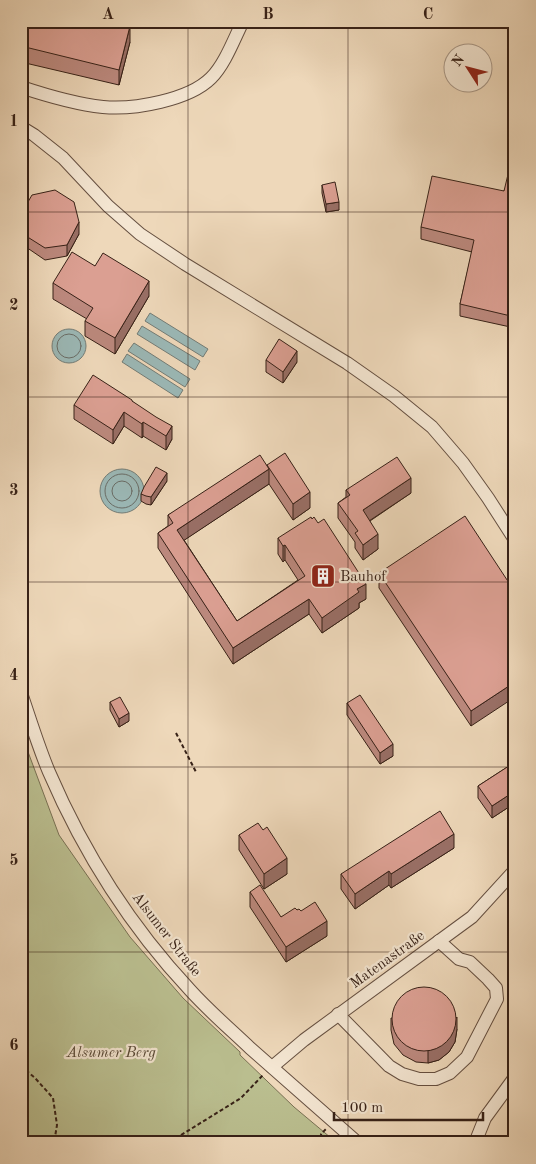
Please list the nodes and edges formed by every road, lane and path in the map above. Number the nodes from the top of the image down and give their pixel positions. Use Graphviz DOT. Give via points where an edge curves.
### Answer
graph roads {
  1 [pos="243,21"];
  2 [pos="21,87"];
  3 [pos="21,127"];
  4 [pos="515,540"];
  5 [pos="21,693"];
  6 [pos="176,733"];
  7 [pos="196,772"];
  8 [pos="515,870"];
  9 [pos="439,941"];
  10 [pos="338,1014"];
  11 [pos="21,1066"];
  12 [pos="272,1068"];
  13 [pos="515,1076"];
  14 [pos="333,1121"];
  15 [pos="54,1143"];
  16 [pos="171,1143"];
  17 [pos="325,1143"];
  18 [pos="358,1143"];
  19 [pos="475,1143"];
  1 -- 2 [label="street" via="212,77 198,88 165,101 104,107 67,101"];
  3 -- 4 [label="street" via="63,158 108,206 140,234 347,363 432,427 463,463"];
  5 -- 12 [label="street, Alsumer Straße" via="48,770 64,804 94,861 137,928 191,991"];
  6 -- 7 [label="path"];
  8 -- 9 [label="street, Matenastraße" via="472,916"];
  9 -- 10 [label="street, Matenastraße"];
  9 -- 10 [label="street" via="459,958 470,962 496,988 497,994 467,1057 450,1073 436,1079 402,1074"];
  10 -- 12 [label="street, Matenastraße"];
  11 -- 15 [label="path" via="53,1098 57,1125"];
  12 -- 14 [label="street, Alsumer Straße"];
  12 -- 16 [label="path" via="240,1098"];
  13 -- 19 [label="street" via="485,1118"];
  14 -- 17 [label="path" via="321,1134"];
  14 -- 18 [label="street, Alsumer Straße"];
}
